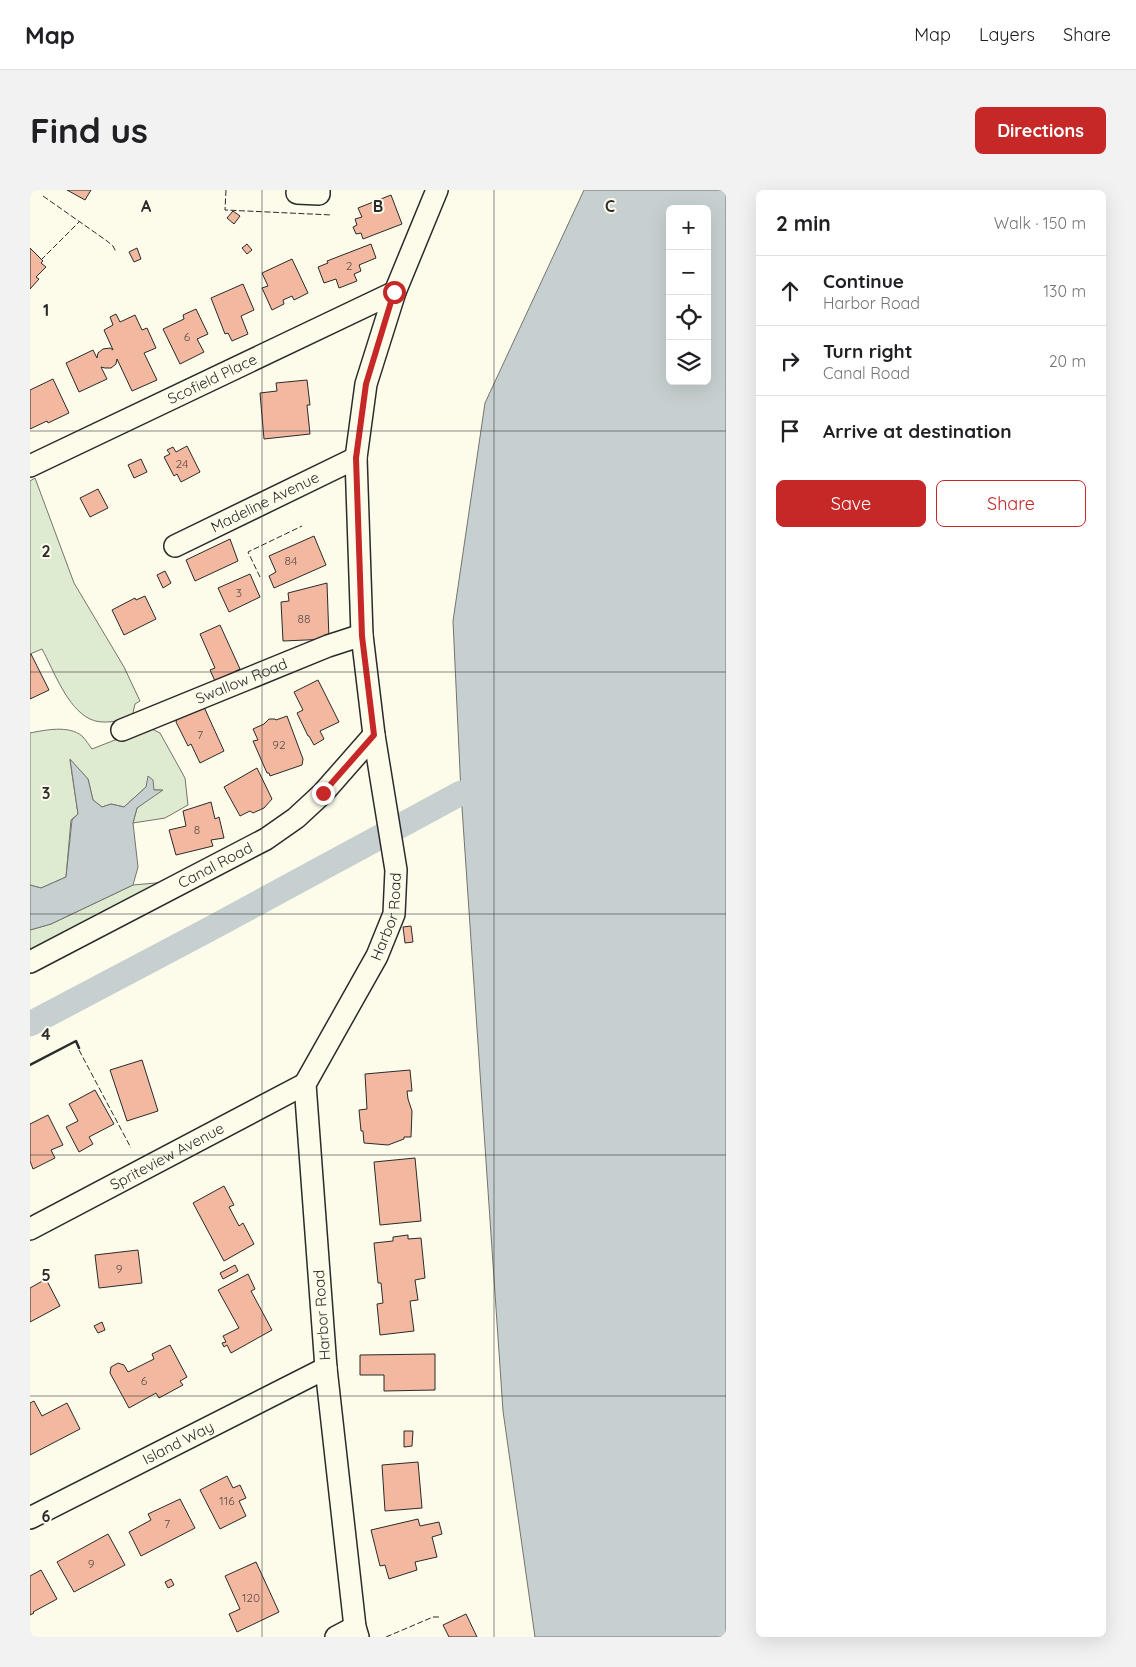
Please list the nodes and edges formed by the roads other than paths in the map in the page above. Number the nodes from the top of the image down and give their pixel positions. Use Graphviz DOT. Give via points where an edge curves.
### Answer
graph roads {
  1 [pos="319,190"];
  2 [pos="437,190"];
  3 [pos="297,193"];
  4 [pos="394,292"];
  5 [pos="356,458"];
  6 [pos="30,466"];
  7 [pos="175,546"];
  8 [pos="362,636"];
  9 [pos="122,730"];
  10 [pos="374,735"];
  11 [pos="30,962"];
  12 [pos="305,1084"];
  13 [pos="30,1229"];
  14 [pos="326,1368"];
  15 [pos="30,1518"];
  16 [pos="350,1634"];
  1 -- 3 [label="street" via="318,194"];
  2 -- 4 [label="street, Harbor Road"];
  4 -- 5 [label="street, Harbor Road" via="366,384"];
  4 -- 6 [label="street, Scofield Place"];
  5 -- 7 [label="street, Madeline Avenue"];
  5 -- 8 [label="street, Harbor Road"];
  8 -- 9 [label="street, Swallow Road" via="328,646"];
  8 -- 10 [label="street, Harbor Road"];
  10 -- 11 [label="street, Canal Road" via="323,793 266,839"];
  10 -- 12 [label="street, Harbor Road" via="396,870 394,914 377,956"];
  12 -- 13 [label="street, Spriteview Avenue"];
  12 -- 14 [label="street, Harbor Road"];
  14 -- 15 [label="street, Island Way"];
  14 -- 16 [label="street, Harbor Road"];
}
